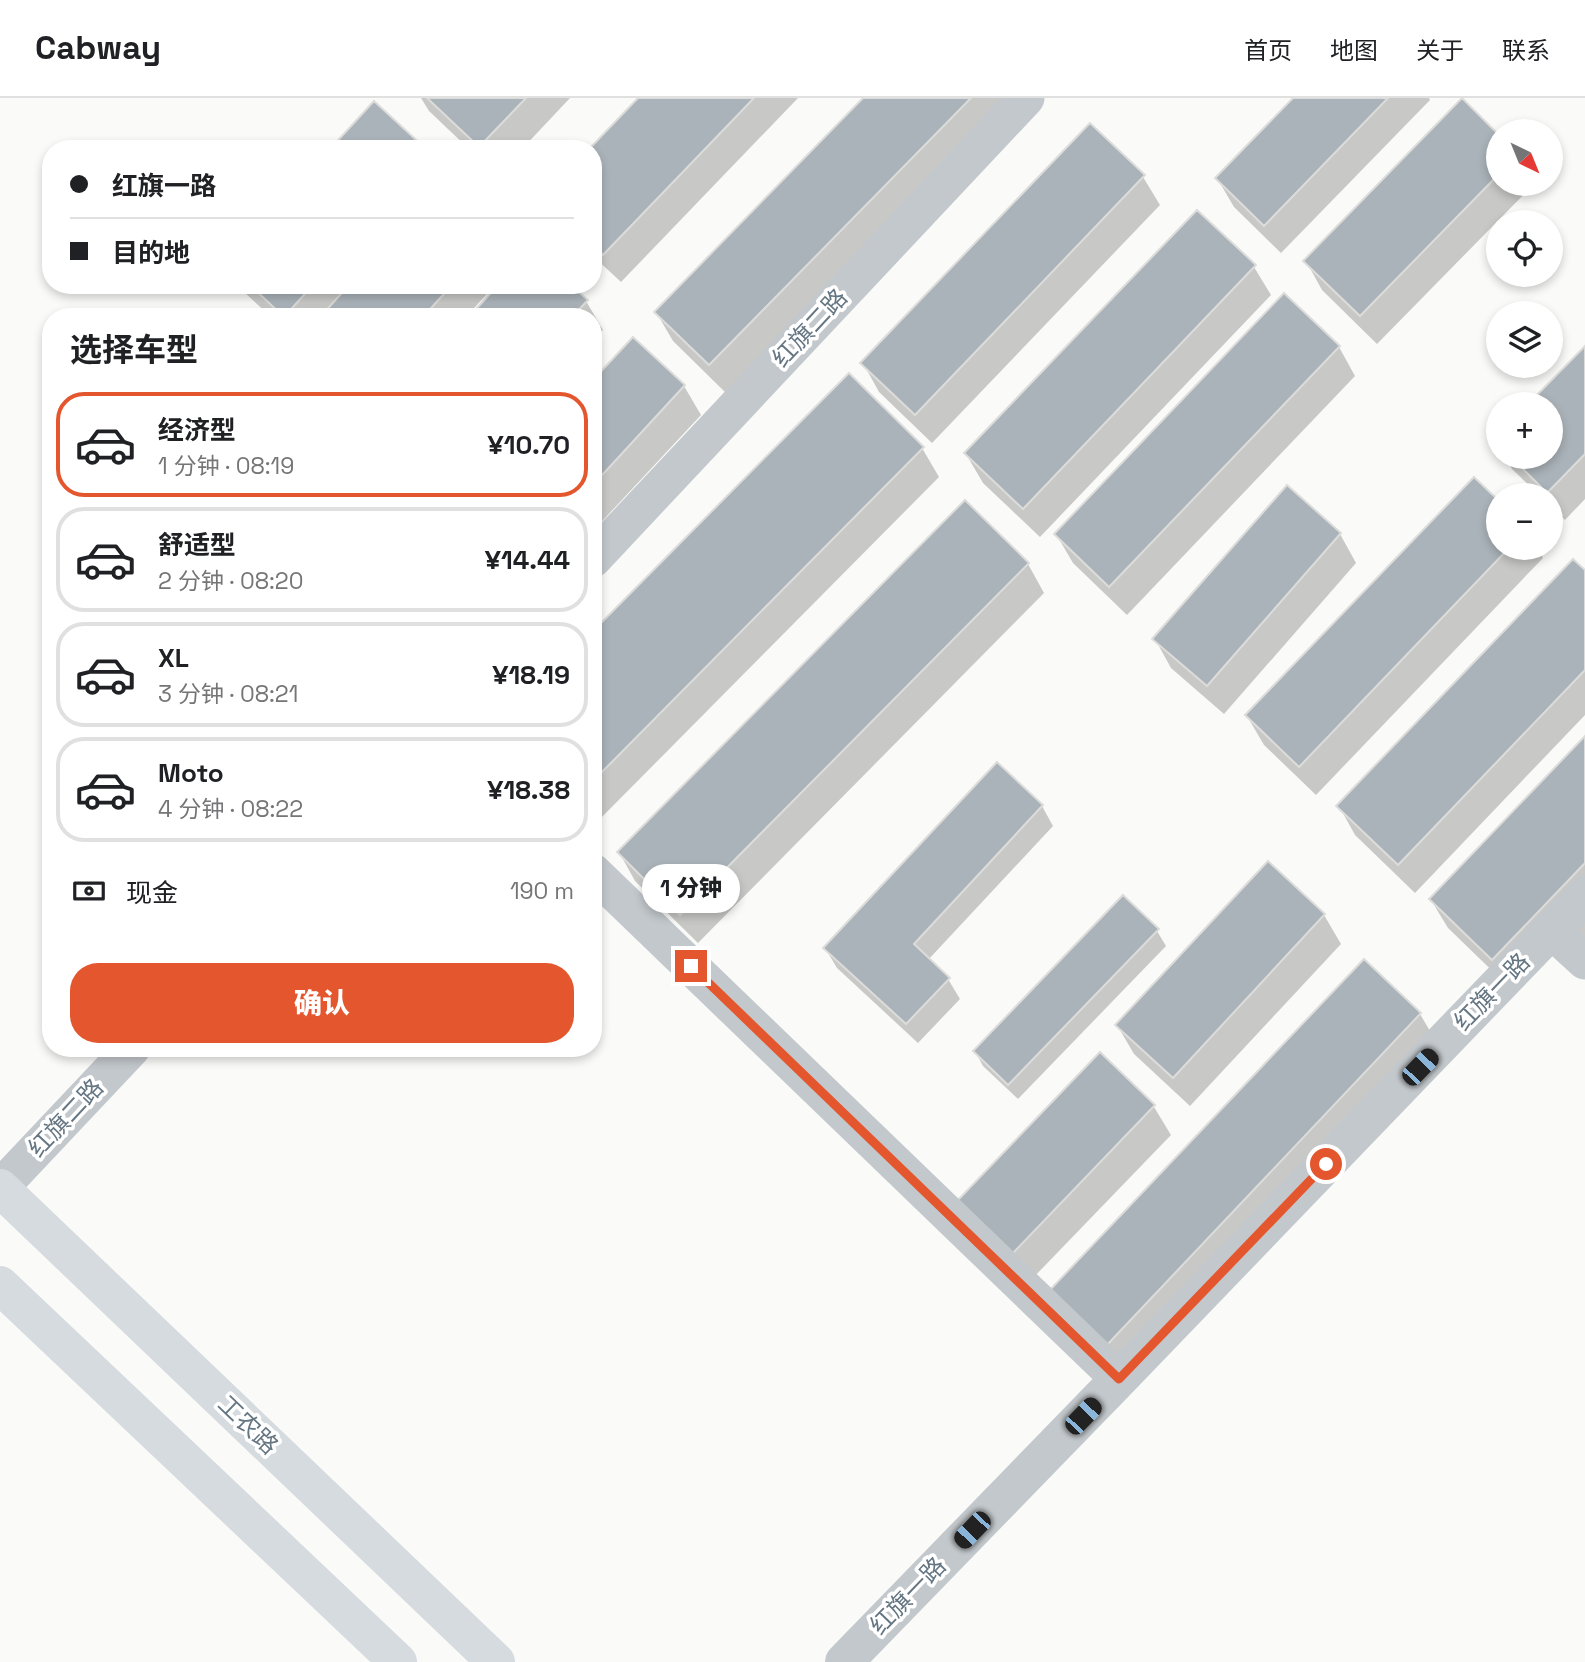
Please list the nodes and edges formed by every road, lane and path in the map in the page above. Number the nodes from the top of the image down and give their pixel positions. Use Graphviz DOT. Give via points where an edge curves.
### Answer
graph roads {
  1 [pos="1026,98"];
  2 [pos="602,549"];
  3 [pos="602,881"];
  4 [pos="1585,895"];
  5 [pos="1551,930"];
  6 [pos="1585,961"];
  7 [pos="124,1057"];
  8 [pos="0,1188"];
  9 [pos="0,1285"];
  10 [pos="1119,1379"];
  11 [pos="398,1662"];
  12 [pos="496,1662"];
  13 [pos="844,1662"];
  1 -- 2 [label="street, 红旗二路"];
  3 -- 10 [label="street"];
  4 -- 5 [label="street, 红旗一路"];
  5 -- 6 [label="street"];
  5 -- 10 [label="street, 红旗一路"];
  7 -- 8 [label="street, 红旗二路"];
  8 -- 12 [label="main road, 工农路"];
  9 -- 11 [label="main road"];
  10 -- 13 [label="street, 红旗一路"];
}
